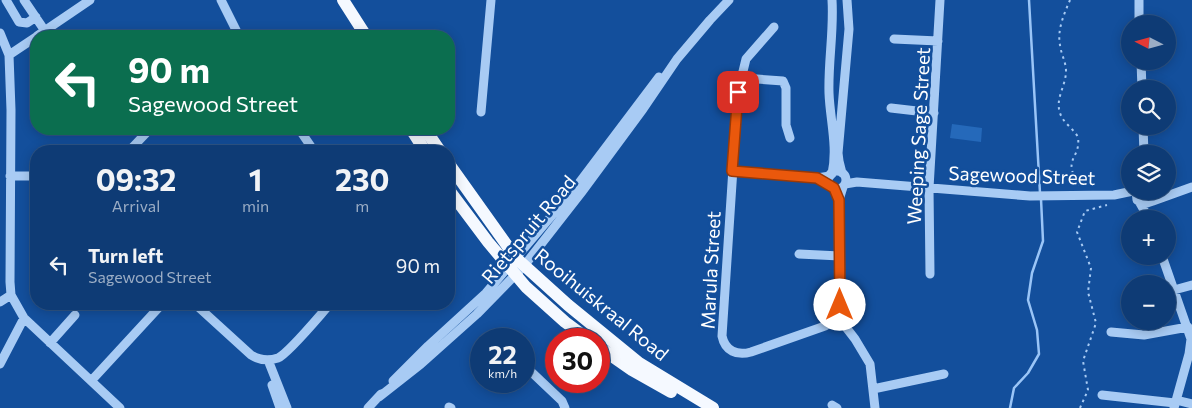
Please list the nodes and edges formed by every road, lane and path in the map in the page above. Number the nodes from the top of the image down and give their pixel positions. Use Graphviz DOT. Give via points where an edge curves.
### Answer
graph roads {
  1 [pos="6,0"];
  2 [pos="24,0"];
  3 [pos="90,0"];
  4 [pos="221,0"];
  5 [pos="339,0"];
  6 [pos="343,0"];
  7 [pos="491,0"];
  8 [pos="730,0"];
  9 [pos="832,0"];
  10 [pos="847,0"];
  11 [pos="940,0"];
  12 [pos="1139,0"];
  13 [pos="1140,15"];
  14 [pos="36,18"];
  15 [pos="774,27"];
  16 [pos="832,28"];
  17 [pos="849,28"];
  18 [pos="38,30"];
  19 [pos="46,30"];
  20 [pos="234,30"];
  21 [pos="355,30"];
  22 [pos="362,30"];
  23 [pos="0,33"];
  24 [pos="894,39"];
  25 [pos="30,41"];
  26 [pos="938,41"];
  27 [pos="9,55"];
  28 [pos="743,78"];
  29 [pos="891,108"];
  30 [pos="481,112"];
  31 [pos="934,113"];
  32 [pos="144,135"];
  33 [pos="302,135"];
  34 [pos="790,138"];
  35 [pos="308,143"];
  36 [pos="135,145"];
  37 [pos="732,171"];
  38 [pos="455,173"];
  39 [pos="10,176"];
  40 [pos="30,176"];
  41 [pos="838,180"];
  42 [pos="1192,187"];
  43 [pos="930,188"];
  44 [pos="1121,196"];
  45 [pos="455,197"];
  46 [pos="1139,200"];
  47 [pos="1151,203"];
  48 [pos="799,254"];
  49 [pos="840,256"];
  50 [pos="516,266"];
  51 [pos="930,274"];
  52 [pos="1192,285"];
  53 [pos="1176,289"];
  54 [pos="11,295"];
  55 [pos="1176,295"];
  56 [pos="0,302"];
  57 [pos="156,310"];
  58 [pos="202,310"];
  59 [pos="324,310"];
  60 [pos="75,314"];
  61 [pos="838,317"];
  62 [pos="24,318"];
  63 [pos="573,328"];
  64 [pos="1188,328"];
  65 [pos="1111,332"];
  66 [pos="1192,339"];
  67 [pos="50,343"];
  68 [pos="610,355"];
  69 [pos="266,359"];
  70 [pos="0,364"];
  71 [pos="944,374"];
  72 [pos="535,375"];
  73 [pos="91,381"];
  74 [pos="873,389"];
  75 [pos="1102,395"];
  76 [pos="1175,404"];
  77 [pos="1192,404"];
  78 [pos="120,408"];
  79 [pos="280,408"];
  80 [pos="287,408"];
  81 [pos="368,408"];
  82 [pos="565,408"];
  83 [pos="700,408"];
  84 [pos="713,408"];
  85 [pos="875,408"];
  1 -- 14 [label="street" via="19,22 27,23"];
  2 -- 14 [label="street"];
  3 -- 19 [label="street"];
  4 -- 20 [label="street"];
  5 -- 21 [label="main road"];
  6 -- 22 [label="main road"];
  7 -- 30 [label="street"];
  8 -- 50 [label="street, Rietspruit Road" via="677,59 581,193"];
  9 -- 16 [label="street"];
  10 -- 17 [label="street"];
  11 -- 26 [label="street, Weeping Sage Street"];
  12 -- 13 [label="street"];
  14 -- 18 [label="street"];
  15 -- 28 [label="street, Marula Street" via="749,54"];
  16 -- 17 [label="street"];
  16 -- 41 [label="street" via="829,91"];
  17 -- 41 [label="street"];
  23 -- 27 [label="street"];
  24 -- 26 [label="street"];
  25 -- 27 [label="street"];
  26 -- 31 [label="street, Weeping Sage Street"];
  27 -- 39 [label="street"];
  28 -- 34 [label="street" via="780,80 785,84 785,120"];
  28 -- 37 [label="street, Marula Street" via="738,92"];
  29 -- 31 [label="street"];
  31 -- 43 [label="street, Weeping Sage Street"];
  32 -- 36 [label="street"];
  33 -- 35 [label="street"];
  37 -- 41 [label="street, Sagewood Street"];
  37 -- 61 [label="street, Marula Street" via="722,336 726,346 734,352 746,354 825,326"];
  38 -- 50 [label="main road, Rooihuiskraal Road"];
  39 -- 40 [label="street"];
  39 -- 54 [label="street"];
  41 -- 43 [label="street, Sagewood Street"];
  41 -- 49 [label="street"];
  42 -- 47 [label="street, Sagewood Street"];
  43 -- 44 [label="street, Sagewood Street" via="1030,196"];
  43 -- 51 [label="street, Weeping Sage Street"];
  45 -- 50 [label="main road, Rooihuiskraal Road"];
  46 -- 47 [label="street, Sagewood Street" via="1144,204"];
  48 -- 49 [label="street"];
  49 -- 61 [label="street"];
  50 -- 63 [label="main road, Rooihuiskraal Road" via="526,287"];
  50 -- 81 [label="street, Rietspruit Road" via="476,314"];
  50 -- 84 [label="main road, Rooihuiskraal Road" via="639,363"];
  52 -- 53 [label="street"];
  54 -- 56 [label="street"];
  54 -- 62 [label="street"];
  55 -- 64 [label="street"];
  57 -- 73 [label="street"];
  58 -- 69 [label="street" via="252,355"];
  59 -- 69 [label="street" via="283,355"];
  60 -- 67 [label="street"];
  61 -- 74 [label="street" via="870,364"];
  62 -- 67 [label="street"];
  62 -- 70 [label="street"];
  64 -- 65 [label="street" via="1144,335"];
  64 -- 66 [label="street"];
  66 -- 76 [label="street"];
  67 -- 73 [label="street"];
  68 -- 83 [label="main road, Rooihuiskraal Road"];
  69 -- 79 [label="street"];
  69 -- 80 [label="street"];
  71 -- 74 [label="street"];
  72 -- 82 [label="street" via="562,401"];
  73 -- 78 [label="street"];
  74 -- 85 [label="street"];
  75 -- 76 [label="street"];
  76 -- 77 [label="street"];
}
